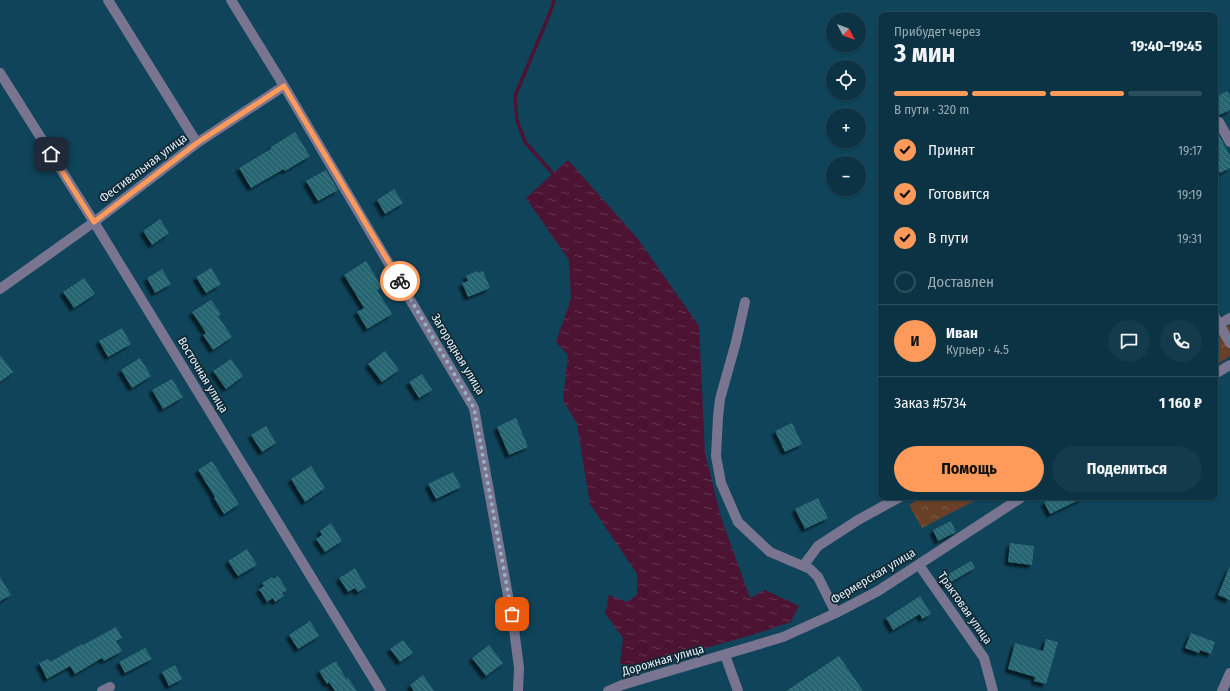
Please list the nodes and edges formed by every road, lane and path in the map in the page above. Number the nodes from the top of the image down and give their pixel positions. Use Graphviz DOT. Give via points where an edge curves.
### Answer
graph roads {
  1 [pos="108,0"];
  2 [pos="232,0"];
  3 [pos="0,73"];
  4 [pos="284,86"];
  5 [pos="1219,122"];
  6 [pos="1230,142"];
  7 [pos="197,143"];
  8 [pos="94,222"];
  9 [pos="0,289"];
  10 [pos="744,302"];
  11 [pos="1230,318"];
  12 [pos="1218,323"];
  13 [pos="1218,325"];
  14 [pos="1230,343"];
  15 [pos="1230,365"];
  16 [pos="1218,372"];
  17 [pos="895,500"];
  18 [pos="1017,500"];
  19 [pos="919,564"];
  20 [pos="803,566"];
  21 [pos="836,613"];
  22 [pos="725,655"];
  23 [pos="1230,673"];
  24 [pos="381,691"];
  25 [pos="518,691"];
  26 [pos="608,691"];
  27 [pos="738,691"];
  28 [pos="992,691"];
  29 [pos="1222,691"];
  1 -- 7 [label="street"];
  2 -- 4 [label="street, Загородная улица"];
  3 -- 8 [label="street, Восточная улица"];
  4 -- 7 [label="street, Фестивальная улица"];
  4 -- 25 [label="street, Загородная улица" via="474,408 514,629 519,668"];
  5 -- 6 [label="street"];
  7 -- 8 [label="street, Фестивальная улица"];
  8 -- 9 [label="street, Фестивальная улица"];
  8 -- 24 [label="street, Восточная улица"];
  10 -- 20 [label="street" via="720,399 716,456 721,482 738,522 770,552"];
  11 -- 12 [label="street"];
  13 -- 14 [label="street"];
  15 -- 16 [label="street"];
  17 -- 20 [label="street" via="818,546"];
  18 -- 19 [label="street, Фермерская улица"];
  19 -- 21 [label="street, Фермерская улица" via="878,591"];
  19 -- 28 [label="street, Трактовая улица" via="984,658"];
  20 -- 21 [label="street" via="818,577"];
  21 -- 22 [label="street, Фермерская улица" via="783,637"];
  22 -- 26 [label="street, Дорожная улица"];
  22 -- 27 [label="street"];
  23 -- 29 [label="street"];
}
